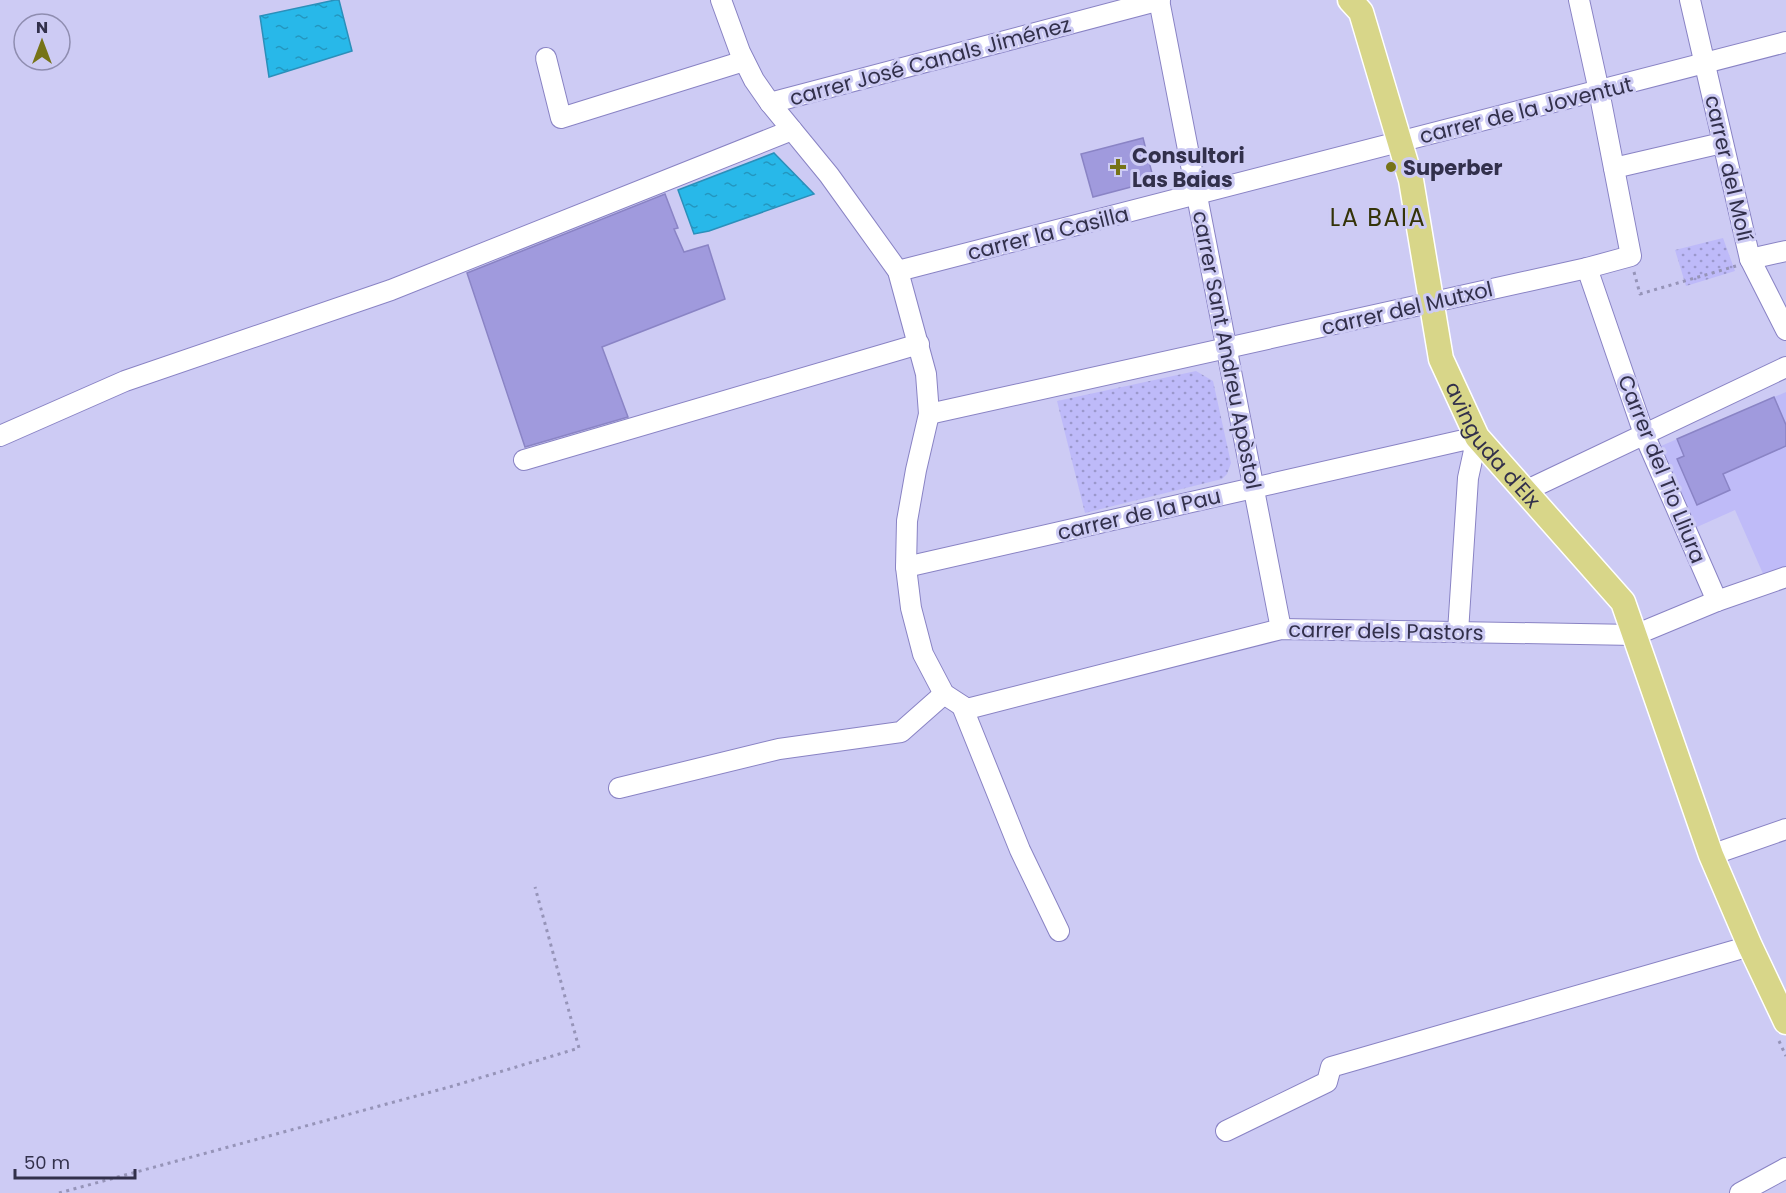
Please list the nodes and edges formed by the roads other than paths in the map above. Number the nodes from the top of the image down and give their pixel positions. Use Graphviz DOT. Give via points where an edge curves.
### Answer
graph roads {
  1 [pos="720,0"];
  2 [pos="1160,0"];
  3 [pos="1579,0"];
  4 [pos="1690,0"];
  5 [pos="1357,4"];
  6 [pos="1786,42"];
  7 [pos="546,58"];
  8 [pos="744,61"];
  9 [pos="1704,63"];
  10 [pos="1599,91"];
  11 [pos="770,103"];
  12 [pos="792,130"];
  13 [pos="1400,142"];
  14 [pos="1722,143"];
  15 [pos="1614,168"];
  16 [pos="1197,195"];
  17 [pos="1786,251"];
  18 [pos="1749,252"];
  19 [pos="1587,268"];
  20 [pos="898,271"];
  21 [pos="1432,303"];
  22 [pos="1786,330"];
  23 [pos="919,344"];
  24 [pos="1227,349"];
  25 [pos="1786,367"];
  26 [pos="929,414"];
  27 [pos="1644,434"];
  28 [pos="0,436"];
  29 [pos="1477,437"];
  30 [pos="524,460"];
  31 [pos="1253,488"];
  32 [pos="1525,491"];
  33 [pos="906,567"];
  34 [pos="1786,578"];
  35 [pos="1717,601"];
  36 [pos="1281,629"];
  37 [pos="1458,632"];
  38 [pos="1635,635"];
  39 [pos="944,694"];
  40 [pos="964,707"];
  41 [pos="619,788"];
  42 [pos="1786,829"];
  43 [pos="1710,855"];
  44 [pos="1059,931"];
  45 [pos="1750,946"];
  46 [pos="1786,1022"];
  47 [pos="1226,1131"];
  48 [pos="1786,1168"];
  49 [pos="1740,1193"];
  1 -- 8 [label="street"];
  2 -- 11 [label="street, carrer José Canals Jiménez"];
  2 -- 16 [label="street, carrer Sant Andreu Apòstol"];
  3 -- 10 [label="street"];
  4 -- 9 [label="street, carrer del Molí"];
  5 -- 13 [label="main road, avinguda d'Elx"];
  6 -- 9 [label="street, carrer de la Joventut"];
  7 -- 8 [label="street" via="561,118"];
  8 -- 11 [label="street"];
  9 -- 10 [label="street, carrer de la Joventut"];
  9 -- 14 [label="street, carrer del Molí"];
  10 -- 13 [label="street, carrer de la Joventut"];
  10 -- 15 [label="street"];
  11 -- 12 [label="street"];
  12 -- 20 [label="street"];
  12 -- 28 [label="street" via="391,290 125,381"];
  13 -- 16 [label="street, carrer de la Joventut"];
  13 -- 21 [label="main road, avinguda d'Elx" via="1411,180"];
  14 -- 15 [label="street"];
  14 -- 18 [label="street, carrer del Molí"];
  15 -- 19 [label="street, carrer del Mutxol" via="1630,254"];
  16 -- 20 [label="street, carrer la Casilla"];
  16 -- 24 [label="street, carrer Sant Andreu Apòstol"];
  17 -- 18 [label="street"];
  18 -- 22 [label="street, carrer del Molí"];
  19 -- 21 [label="street, carrer del Mutxol"];
  19 -- 27 [label="street, Carrer del Tio Lliura"];
  20 -- 23 [label="street"];
  21 -- 24 [label="street, carrer del Mutxol"];
  21 -- 29 [label="main road, avinguda d'Elx" via="1441,359"];
  23 -- 26 [label="street"];
  23 -- 30 [label="street"];
  24 -- 26 [label="street, carrer del Mutxol"];
  24 -- 31 [label="street, carrer Sant Andreu Apòstol"];
  25 -- 27 [label="street"];
  26 -- 33 [label="street" via="907,521"];
  27 -- 32 [label="street"];
  27 -- 35 [label="street, Carrer del Tio Lliura"];
  29 -- 31 [label="street, carrer de la Pau"];
  29 -- 32 [label="main road, avinguda d'Elx"];
  29 -- 37 [label="street" via="1468,478"];
  31 -- 33 [label="street, carrer de la Pau"];
  31 -- 36 [label="street, carrer Sant Andreu Apòstol"];
  32 -- 38 [label="main road, avinguda d'Elx" via="1623,602"];
  33 -- 39 [label="street" via="923,654"];
  34 -- 35 [label="street"];
  35 -- 38 [label="street"];
  36 -- 37 [label="street, carrer dels Pastors"];
  36 -- 40 [label="street, carrer dels Pastors"];
  37 -- 38 [label="street, carrer dels Pastors"];
  38 -- 43 [label="main road, avinguda d'Elx"];
  39 -- 40 [label="street"];
  39 -- 41 [label="street" via="901,732 779,749"];
  40 -- 44 [label="street" via="1020,850"];
  42 -- 43 [label="street"];
  43 -- 45 [label="main road, avinguda d'Elx"];
  45 -- 46 [label="main road, avinguda d'Elx"];
  45 -- 47 [label="street" via="1331,1067 1327,1082"];
  48 -- 49 [label="street"];
}
